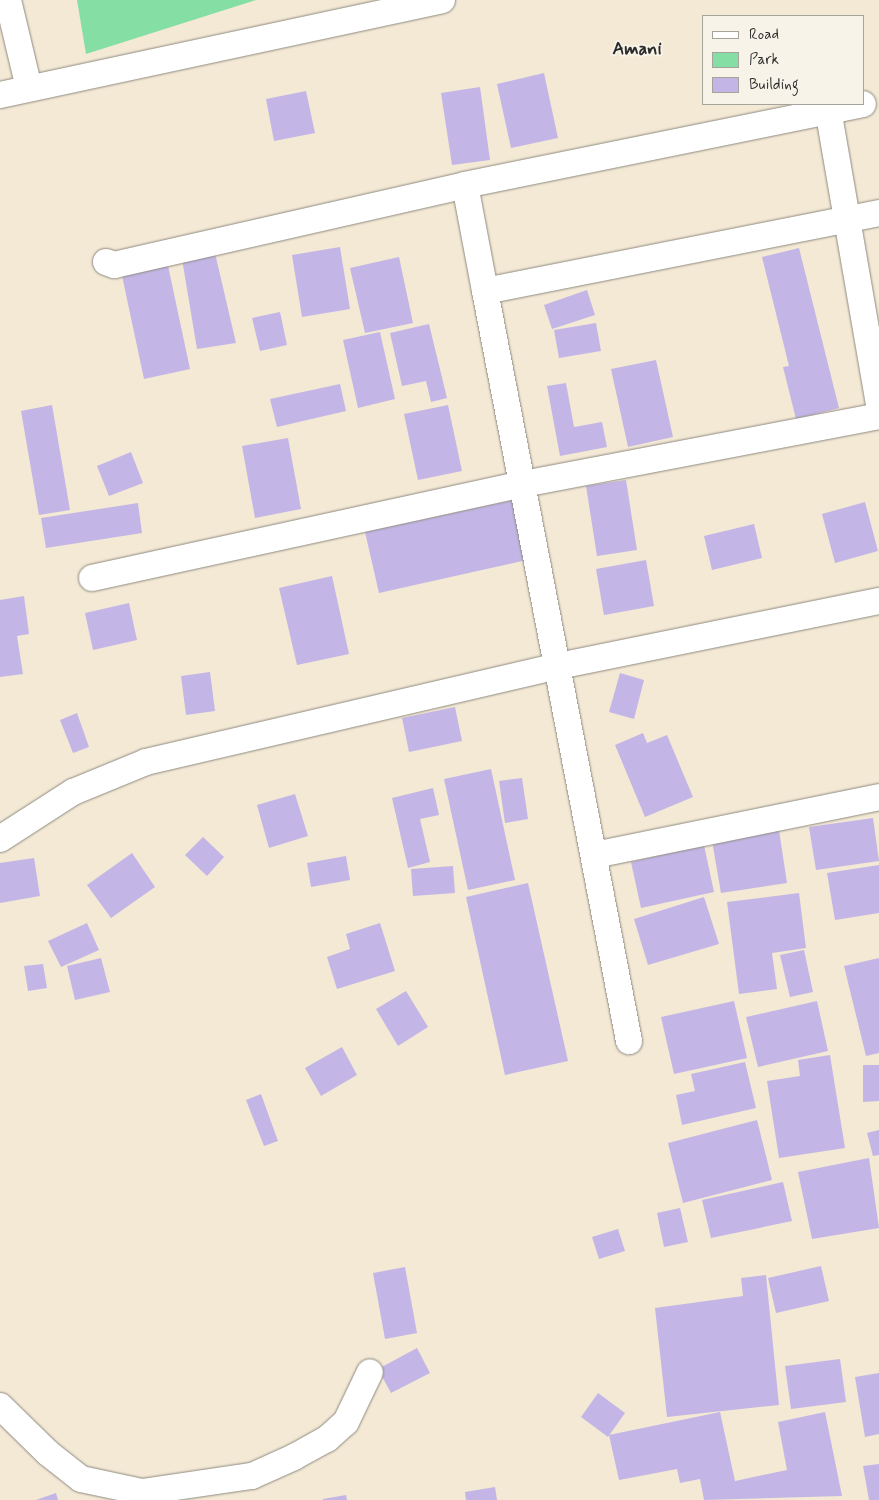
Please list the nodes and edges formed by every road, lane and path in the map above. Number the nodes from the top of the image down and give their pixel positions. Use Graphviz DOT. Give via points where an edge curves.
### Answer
graph roads {
  1 [pos="8,0"];
  2 [pos="442,0"];
  3 [pos="29,88"];
  4 [pos="0,95"];
  5 [pos="879,101"];
  6 [pos="864,104"];
  7 [pos="856,105"];
  8 [pos="828,109"];
  9 [pos="465,185"];
  10 [pos="879,213"];
  11 [pos="848,220"];
  12 [pos="106,262"];
  13 [pos="485,291"];
  14 [pos="879,405"];
  15 [pos="879,416"];
  16 [pos="523,484"];
  17 [pos="92,578"];
  18 [pos="879,601"];
  19 [pos="559,666"];
  20 [pos="879,797"];
  21 [pos="0,839"];
  22 [pos="595,855"];
  23 [pos="629,1041"];
  24 [pos="370,1372"];
  25 [pos="0,1406"];
  26 [pos="100,1494"];
  1 -- 3 [label="street"];
  2 -- 3 [label="street"];
  3 -- 4 [label="street"];
  5 -- 6 [label="street"];
  7 -- 8 [label="street"];
  8 -- 9 [label="street"];
  8 -- 11 [label="street"];
  9 -- 12 [label="street" via="114,264"];
  9 -- 13 [label="street"];
  10 -- 11 [label="street"];
  11 -- 13 [label="street"];
  11 -- 14 [label="street"];
  13 -- 16 [label="street"];
  15 -- 16 [label="street"];
  16 -- 17 [label="street"];
  16 -- 19 [label="street"];
  18 -- 19 [label="street"];
  19 -- 21 [label="street" via="146,762 73,792"];
  19 -- 22 [label="street"];
  20 -- 22 [label="street"];
  22 -- 23 [label="street"];
  24 -- 26 [label="street" via="346,1422 327,1440 268,1469 252,1476 181,1488"];
  25 -- 26 [label="street"];
}
